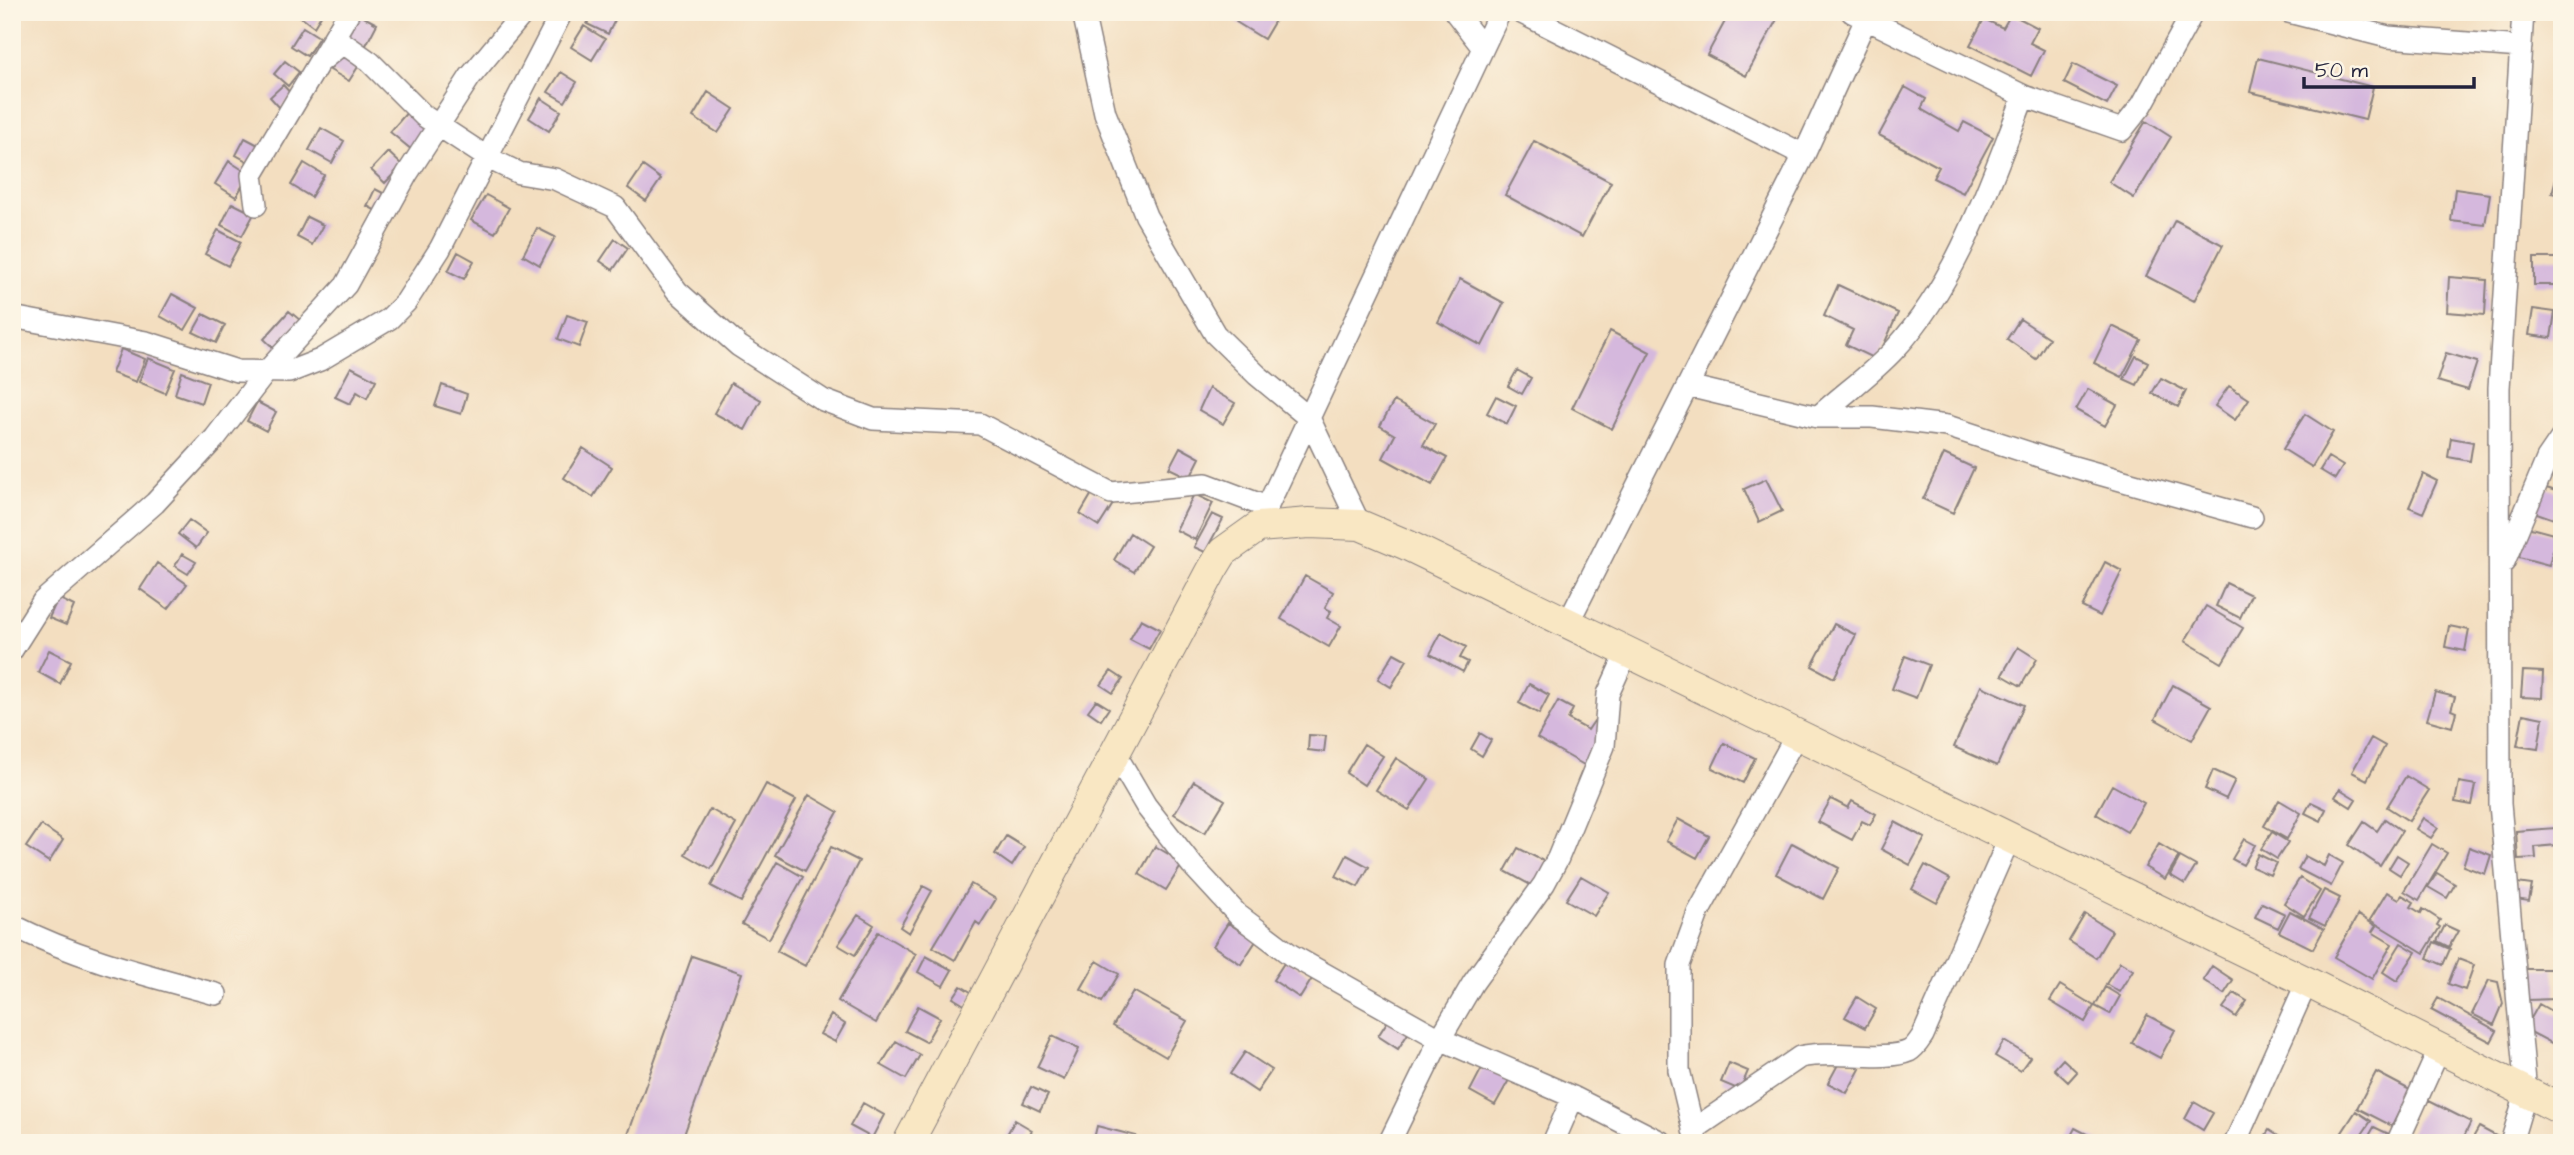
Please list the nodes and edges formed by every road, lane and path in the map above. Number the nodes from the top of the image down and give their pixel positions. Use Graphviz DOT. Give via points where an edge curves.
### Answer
graph roads {
  1 [pos="349,12"];
  2 [pos="524,12"];
  3 [pos="562,12"];
  4 [pos="1083,12"];
  5 [pos="1454,12"];
  6 [pos="1500,12"];
  7 [pos="1520,12"];
  8 [pos="2193,12"];
  9 [pos="2289,12"];
  10 [pos="2523,12"];
  11 [pos="1859,16"];
  12 [pos="2521,47"];
  13 [pos="1483,48"];
  14 [pos="320,62"];
  15 [pos="2024,96"];
  16 [pos="438,127"];
  17 [pos="1804,155"];
  18 [pos="488,158"];
  19 [pos="256,205"];
  20 [pos="12,317"];
  21 [pos="266,372"];
  22 [pos="1688,386"];
  23 [pos="1818,416"];
  24 [pos="1309,418"];
  25 [pos="2562,437"];
  26 [pos="2555,463"];
  27 [pos="1262,517"];
  28 [pos="2252,517"];
  29 [pos="1360,525"];
  30 [pos="2500,570"];
  31 [pos="1568,623"];
  32 [pos="12,650"];
  33 [pos="1627,652"];
  34 [pos="1797,734"];
  35 [pos="1116,755"];
  36 [pos="2010,837"];
  37 [pos="12,925"];
  38 [pos="2307,982"];
  39 [pos="216,994"];
  40 [pos="1440,1040"];
  41 [pos="2440,1048"];
  42 [pos="2526,1093"];
  43 [pos="1573,1097"];
  44 [pos="2562,1110"];
  45 [pos="1695,1136"];
  46 [pos="908,1143"];
  47 [pos="1389,1143"];
  48 [pos="1553,1143"];
  49 [pos="1663,1143"];
  50 [pos="2235,1143"];
  51 [pos="2396,1143"];
  52 [pos="2511,1143"];
  1 -- 14 [label="street"];
  2 -- 16 [label="street" via="470,77"];
  3 -- 18 [label="street"];
  4 -- 24 [label="street" via="1105,113 1146,216 1176,271 1215,334"];
  5 -- 13 [label="street"];
  6 -- 13 [label="street"];
  7 -- 17 [label="street"];
  8 -- 15 [label="street" via="2142,105 2122,130"];
  9 -- 12 [label="street" via="2388,37"];
  10 -- 12 [label="street"];
  11 -- 15 [label="street"];
  11 -- 17 [label="street"];
  12 -- 30 [label="street" via="2499,388"];
  13 -- 24 [label="street"];
  14 -- 16 [label="street" via="343,43 370,62"];
  14 -- 19 [label="street" via="252,175"];
  15 -- 23 [label="street" via="1977,214 1937,293 1895,349"];
  16 -- 18 [label="street"];
  16 -- 21 [label="street" via="346,285"];
  17 -- 22 [label="street"];
  18 -- 21 [label="street" via="440,249 406,302 389,319 320,360 289,372"];
  18 -- 27 [label="street" via="519,173 555,179 615,207 677,291 739,346 823,400 873,419 980,424 1111,493 1206,484"];
  20 -- 21 [label="street" via="146,342 237,371"];
  21 -- 32 [label="street" via="215,439 155,503 43,601"];
  22 -- 23 [label="street"];
  22 -- 31 [label="street"];
  23 -- 28 [label="street" via="1947,426"];
  24 -- 27 [label="street"];
  24 -- 29 [label="street"];
  25 -- 26 [label="street"];
  26 -- 30 [label="street"];
  27 -- 29 [label="main road"];
  27 -- 35 [label="main road" via="1223,552"];
  29 -- 31 [label="main road"];
  30 -- 42 [label="street" via="2500,804"];
  31 -- 33 [label="main road"];
  33 -- 34 [label="main road"];
  33 -- 40 [label="street" via="1608,694 1604,746 1558,858"];
  34 -- 36 [label="main road"];
  34 -- 45 [label="street" via="1698,913 1679,965 1679,1070"];
  35 -- 40 [label="street" via="1146,806 1238,915 1291,955"];
  35 -- 46 [label="main road"];
  36 -- 38 [label="main road"];
  36 -- 45 [label="street" via="1923,1035 1912,1050 1898,1055 1816,1053 1800,1057"];
  37 -- 39 [label="street" via="121,969"];
  38 -- 41 [label="main road"];
  38 -- 50 [label="street"];
  40 -- 43 [label="street"];
  40 -- 47 [label="street"];
  41 -- 42 [label="main road"];
  41 -- 51 [label="street"];
  42 -- 44 [label="main road"];
  42 -- 52 [label="street"];
  43 -- 48 [label="street"];
  43 -- 49 [label="street"];
}
